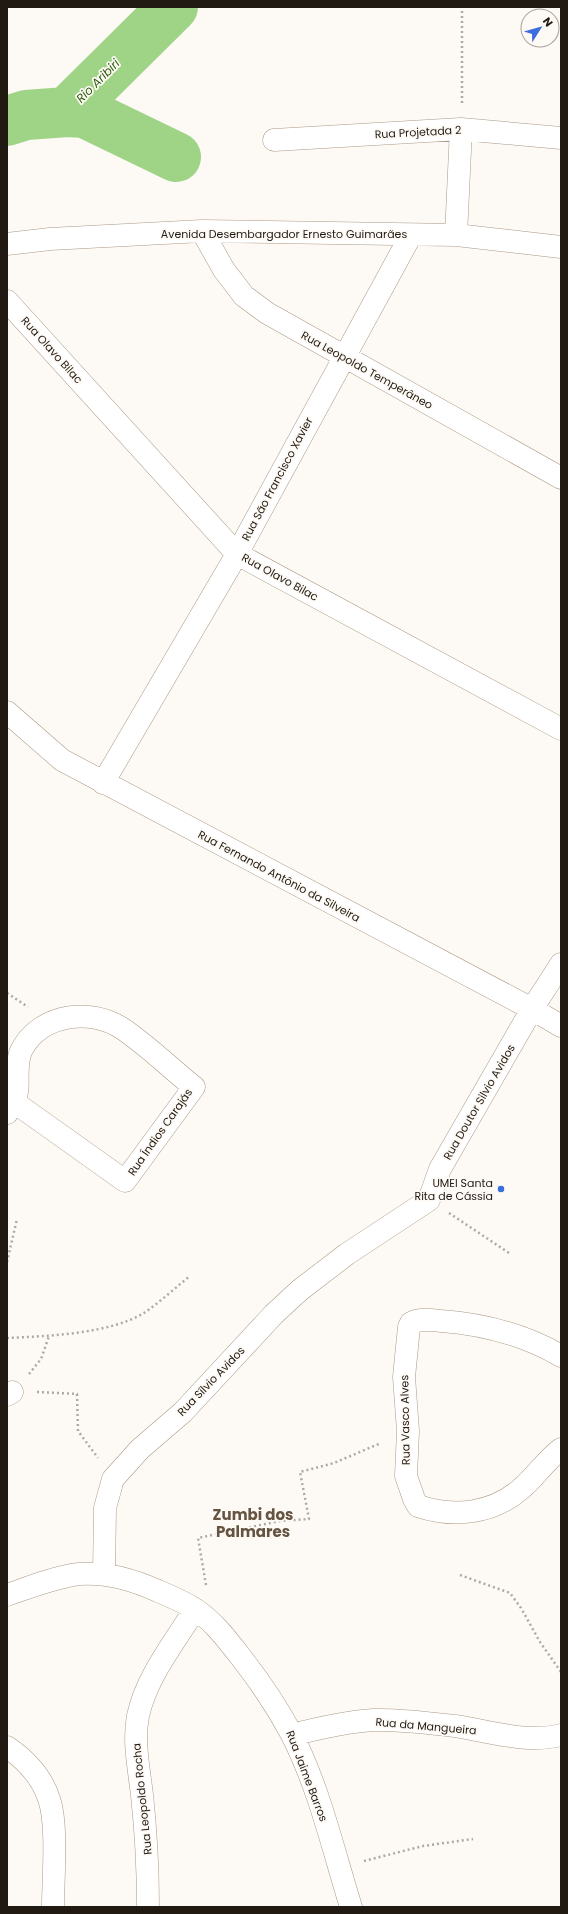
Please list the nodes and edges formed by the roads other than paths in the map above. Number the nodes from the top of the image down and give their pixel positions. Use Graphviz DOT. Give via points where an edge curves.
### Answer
graph roads {
  1 [pos="461,129"];
  2 [pos="561,138"];
  3 [pos="274,140"];
  4 [pos="202,231"];
  5 [pos="411,235"];
  6 [pos="456,235"];
  7 [pos="7,244"];
  8 [pos="561,247"];
  9 [pos="7,301"];
  10 [pos="343,357"];
  11 [pos="561,478"];
  12 [pos="237,554"];
  13 [pos="7,712"];
  14 [pos="561,729"];
  15 [pos="103,783"];
  16 [pos="561,964"];
  17 [pos="532,1009"];
  18 [pos="561,1026"];
  19 [pos="11,1107"];
  20 [pos="388,1228"];
  21 [pos="561,1356"];
  22 [pos="561,1449"];
  23 [pos="104,1574"];
  24 [pos="7,1595"];
  25 [pos="195,1609"];
  26 [pos="292,1734"];
  27 [pos="561,1735"];
  28 [pos="7,1747"];
  29 [pos="53,1907"];
  30 [pos="148,1907"];
  31 [pos="351,1907"];
  1 -- 2 [label="street, Rua Projetada 2"];
  1 -- 3 [label="street, Rua Projetada 2"];
  1 -- 6 [label="street"];
  4 -- 5 [label="street, Avenida Desembargador Ernesto Guimarães"];
  4 -- 7 [label="street, Avenida Desembargador Ernesto Guimarães" via="72,237"];
  4 -- 10 [label="street, Rua Leopoldo Temperâneo" via="224,270 244,296 267,313"];
  5 -- 6 [label="street, Avenida Desembargador Ernesto Guimarães"];
  5 -- 10 [label="street, Rua São Francisco Xavier"];
  6 -- 8 [label="street, Avenida Desembargador Ernesto Guimarães"];
  9 -- 12 [label="street, Rua Olavo Bilac"];
  10 -- 11 [label="street, Rua Leopoldo Temperâneo"];
  10 -- 12 [label="street, Rua São Francisco Xavier"];
  12 -- 14 [label="street, Rua Olavo Bilac"];
  12 -- 15 [label="street, Rua São Francisco Xavier"];
  13 -- 15 [label="street, Rua Fernando Antônio da Silveira" via="62,760"];
  15 -- 17 [label="street, Rua Fernando Antônio da Silveira"];
  16 -- 17 [label="street, Rua Doutor Silvio Avidos"];
  17 -- 18 [label="street, Rua Fernando Antônio da Silveira"];
  17 -- 20 [label="street, Rua Doutor Silvio Avidos" via="440,1169 429,1200"];
  19 -- 19 [label="street, Rua Índios Carajás" via="125,1181 194,1087 122,1028 105,1020 65,1017 40,1028 21,1050"];
  20 -- 23 [label="street, Rua Sílvio Avidos" via="347,1254 300,1290 274,1314 183,1412 140,1448 113,1479 105,1508"];
  21 -- 22 [label="street, Rua Vasco Alves" via="498,1330 452,1322 420,1319 415,1321 409,1327 404,1377 408,1431 406,1476 418,1506 444,1512 466,1513 481,1510 509,1498"];
  23 -- 24 [label="street, Rua Jaime Barros" via="73,1576 30,1586"];
  23 -- 25 [label="street, Rua Jaime Barros" via="148,1586"];
  25 -- 26 [label="street, Rua Jaime Barros" via="215,1626 234,1648"];
  25 -- 30 [label="street, Rua Leopoldo Rocha" via="155,1674 138,1716 135,1738 147,1848"];
  26 -- 27 [label="street, Rua da Mangueira" via="374,1720 455,1726 542,1738"];
  26 -- 31 [label="street, Rua Jaime Barros" via="317,1798"];
  28 -- 29 [label="street" via="37,1774 50,1800 54,1834"];
}
